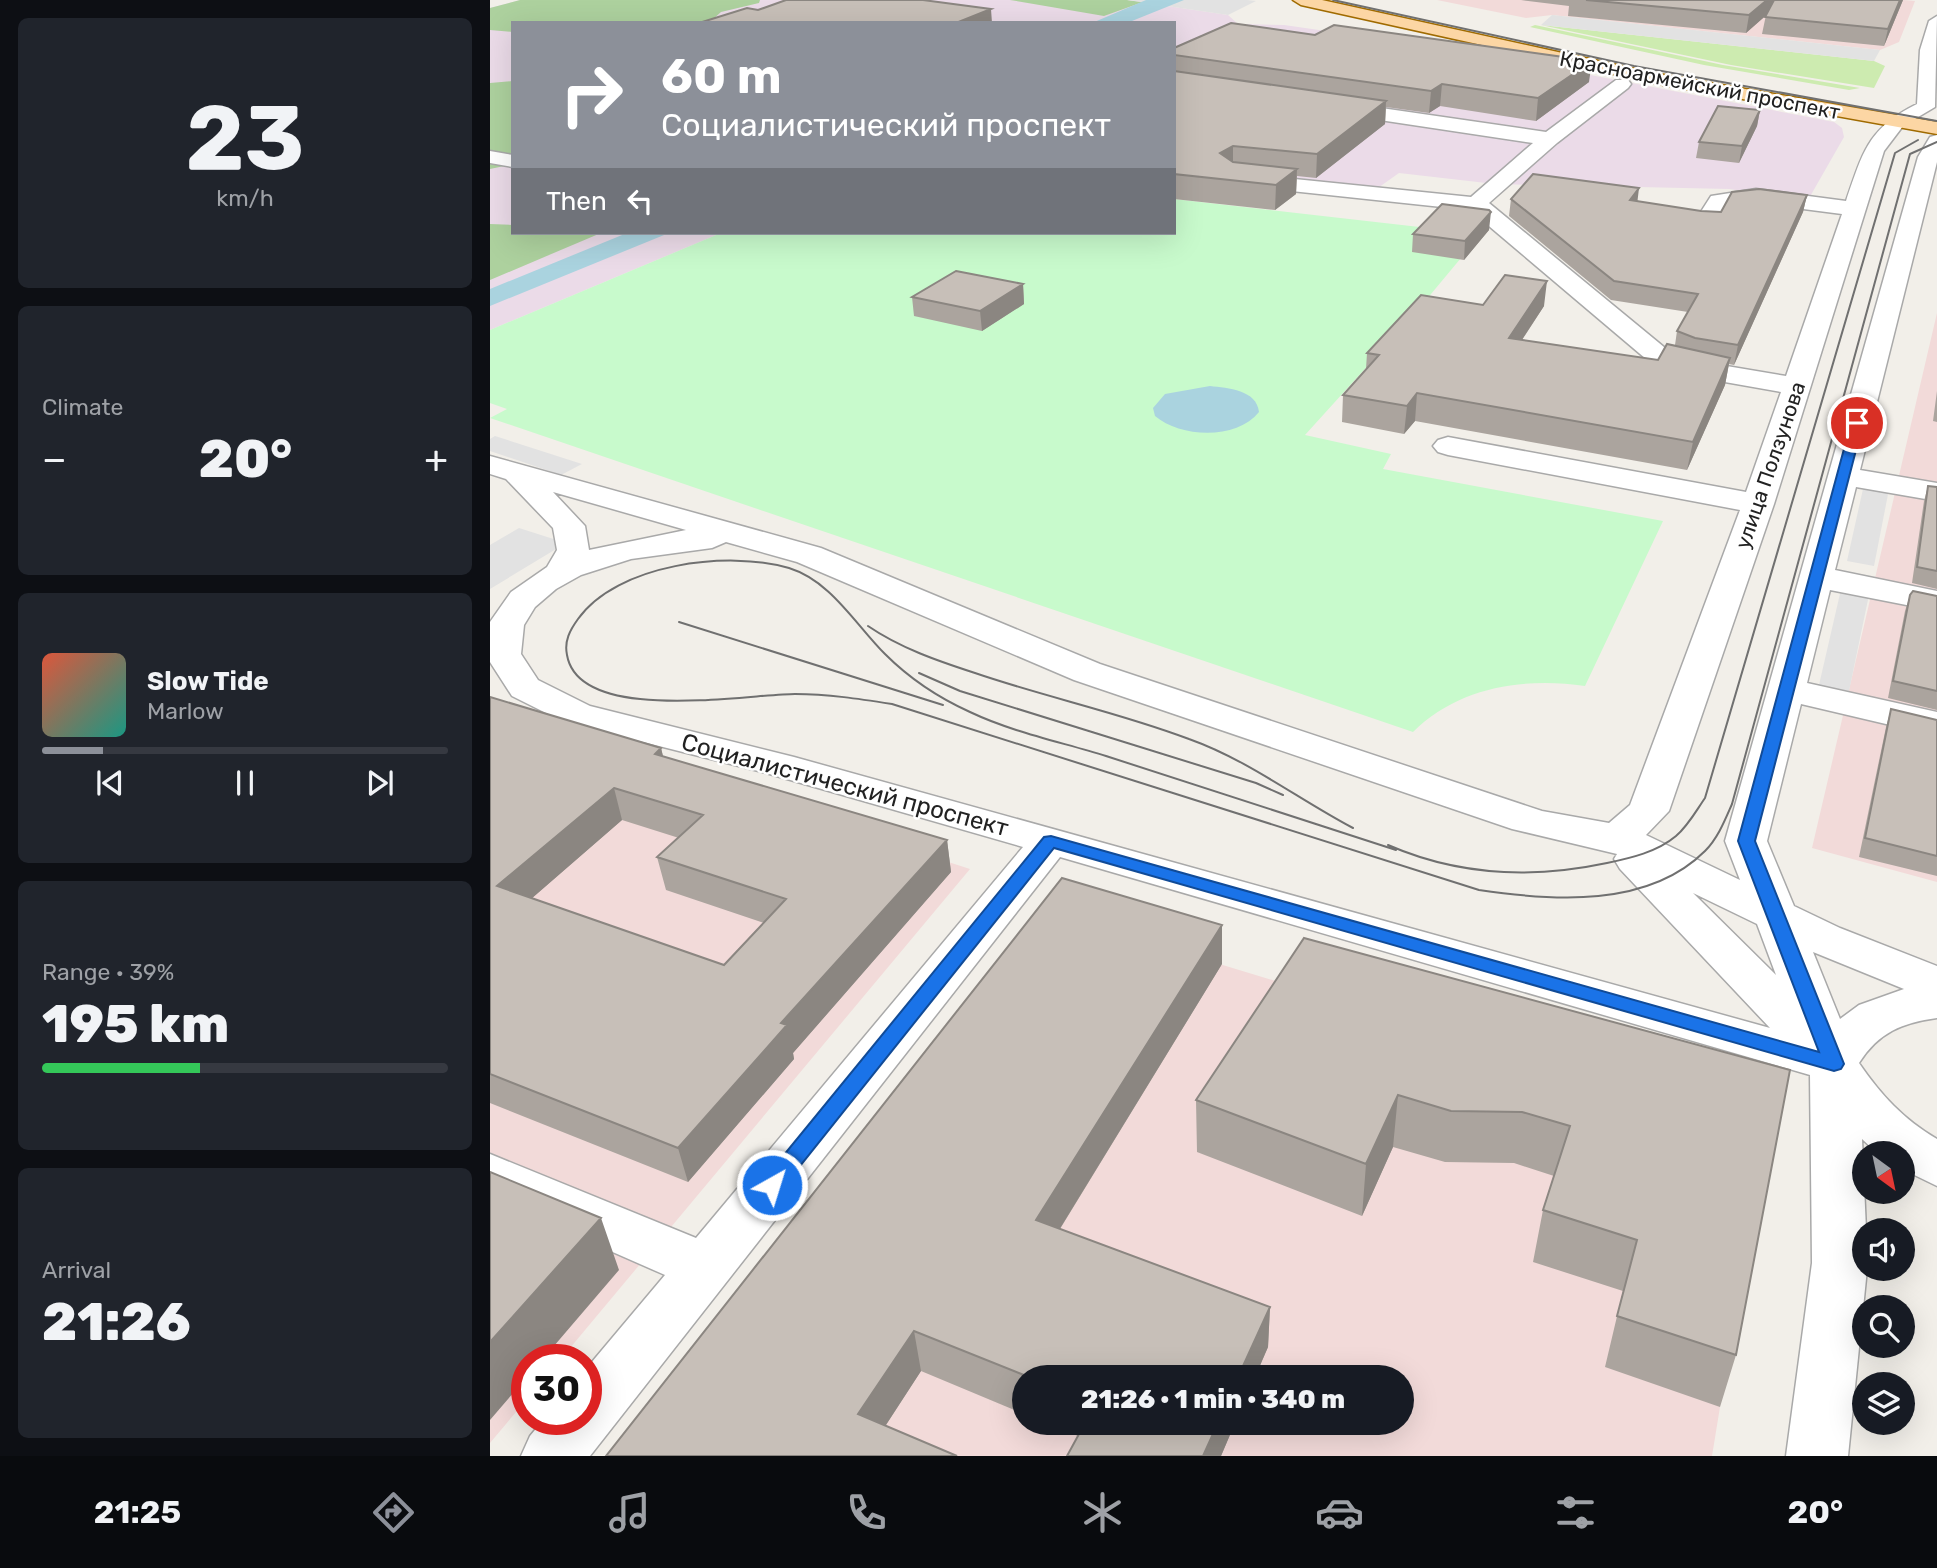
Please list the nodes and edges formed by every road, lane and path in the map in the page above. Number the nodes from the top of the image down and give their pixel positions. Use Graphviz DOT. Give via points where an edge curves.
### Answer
graph roads {
  1 [pos="1301,0"];
  2 [pos="1378,0"];
  3 [pos="1937,21"];
  4 [pos="1933,51"];
  5 [pos="1632,55"];
  6 [pos="1669,62"];
  7 [pos="1622,84"];
  8 [pos="1308,104"];
  9 [pos="1893,108"];
  10 [pos="1935,127"];
  11 [pos="1550,139"];
  12 [pos="490,157"];
  13 [pos="511,161"];
  14 [pos="1233,178"];
  15 [pos="1476,204"];
  16 [pos="1854,209"];
  17 [pos="1706,221"];
  18 [pos="1797,386"];
  19 [pos="1448,446"];
  20 [pos="503,470"];
  21 [pos="1843,476"];
  22 [pos="1937,492"];
  23 [pos="1758,504"];
  24 [pos="738,537"];
  25 [pos="1819,569"];
  26 [pos="561,571"];
  27 [pos="1937,584"];
  28 [pos="1937,601"];
  29 [pos="497,654"];
  30 [pos="1788,690"];
  31 [pos="1937,724"];
  32 [pos="1633,825"];
  33 [pos="1051,841"];
  34 [pos="1776,915"];
  35 [pos="1937,984"];
  36 [pos="1937,1001"];
  37 [pos="1834,1064"];
  38 [pos="1937,1165"];
  39 [pos="490,1175"];
  40 [pos="705,1267"];
  41 [pos="602,1394"];
  42 [pos="569,1435"];
  43 [pos="552,1456"];
  44 [pos="1817,1456"];
  1 -- 9 [label="main road, Красноармейский проспект" via="1653,78"];
  2 -- 5 [label="main road, Красноармейский проспект"];
  3 -- 4 [label="street"];
  4 -- 10 [label="street"];
  6 -- 9 [label="main road, Красноармейский проспект"];
  7 -- 11 [label="street"];
  8 -- 11 [label="street"];
  9 -- 10 [label="main road, Красноармейский проспект"];
  9 -- 16 [label="street, улица Ползунова"];
  10 -- 21 [label="street"];
  11 -- 15 [label="street"];
  12 -- 13 [label="street"];
  14 -- 15 [label="street"];
  15 -- 18 [label="street" via="1661,358 1685,367"];
  16 -- 17 [label="street" via="1743,195 1719,201"];
  16 -- 18 [label="street, улица Ползунова"];
  18 -- 23 [label="street, улица Ползунова"];
  19 -- 23 [label="street"];
  20 -- 24 [label="street"];
  20 -- 26 [label="street" via="569,526 573,550"];
  21 -- 22 [label="street"];
  21 -- 25 [label="street"];
  23 -- 32 [label="street, улица Ползунова"];
  24 -- 26 [label="street" via="669,541 612,552"];
  24 -- 32 [label="street" via="809,555 1087,672 1561,830"];
  25 -- 27 [label="street"];
  25 -- 28 [label="street"];
  25 -- 30 [label="street"];
  26 -- 29 [label="street" via="533,590 508,622"];
  29 -- 33 [label="street, Социалистический проспект" via="525,688 577,713"];
  30 -- 31 [label="street"];
  30 -- 34 [label="street" via="1746,841"];
  32 -- 34 [label="street"];
  32 -- 37 [label="street" via="1656,882"];
  33 -- 37 [label="street, Социалистический проспект"];
  33 -- 40 [label="street"];
  34 -- 35 [label="street"];
  34 -- 37 [label="street"];
  36 -- 37 [label="street" via="1872,1017 1849,1036"];
  37 -- 38 [label="street" via="1863,1109 1895,1139"];
  37 -- 44 [label="street" via="1840,1263"];
  39 -- 40 [label="street"];
  40 -- 41 [label="street"];
  42 -- 43 [label="street"];
}
